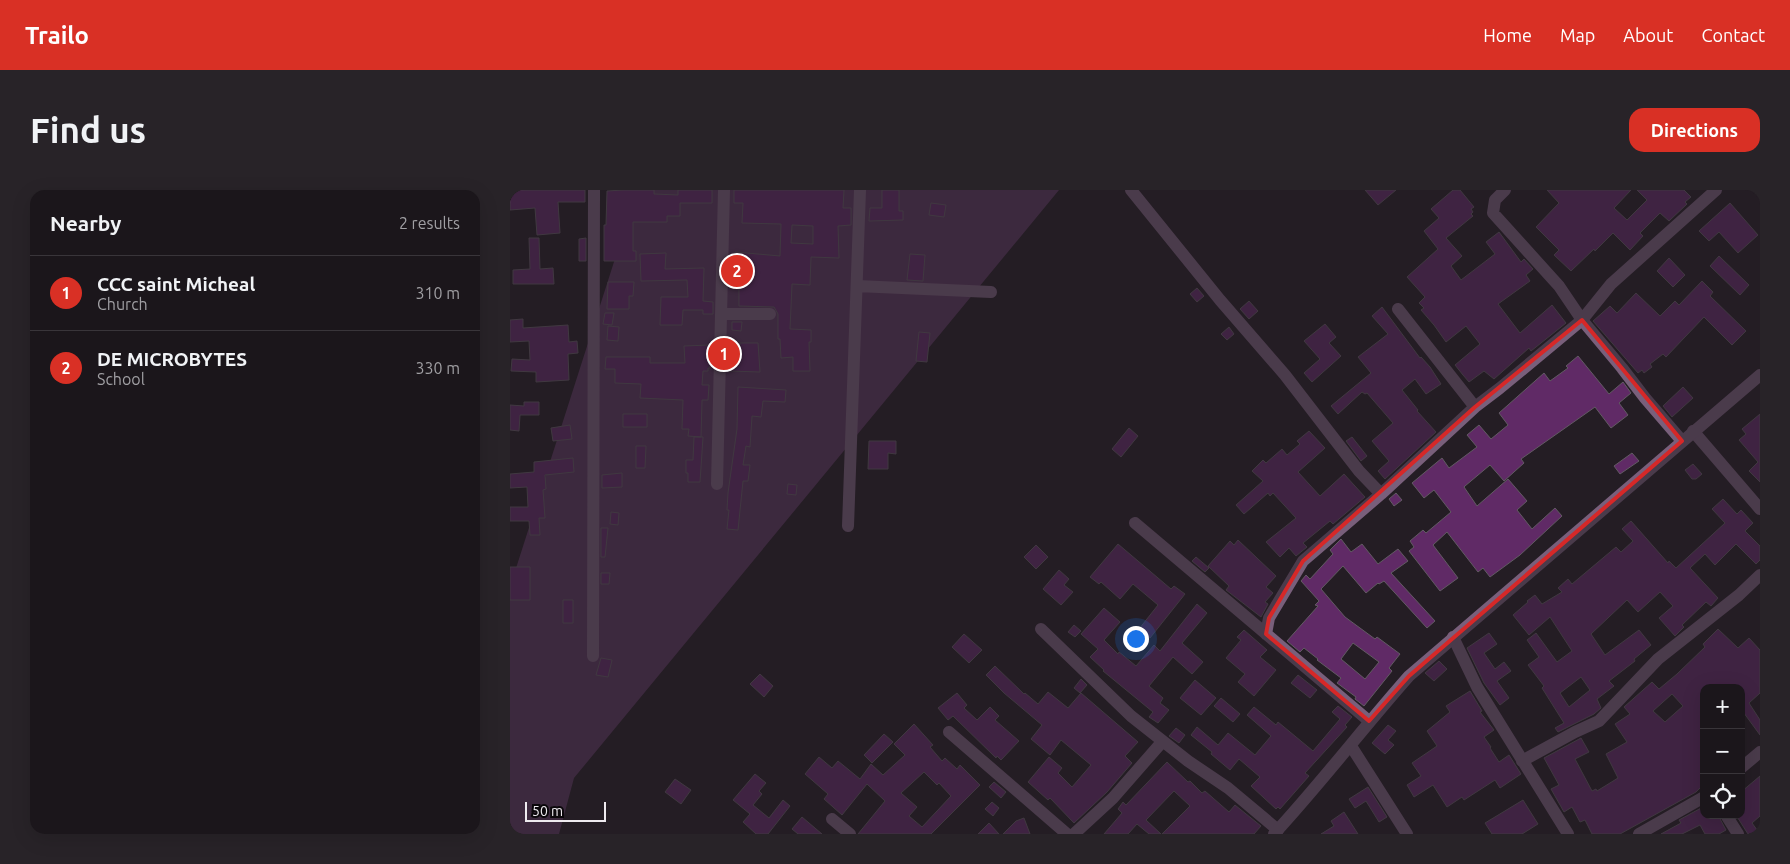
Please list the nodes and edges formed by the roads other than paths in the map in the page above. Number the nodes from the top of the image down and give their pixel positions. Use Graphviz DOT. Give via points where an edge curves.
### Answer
graph roads {
  1 [pos="594,190"];
  2 [pos="724,190"];
  3 [pos="860,190"];
  4 [pos="1131,190"];
  5 [pos="1504,190"];
  6 [pos="1716,190"];
  7 [pos="857,286"];
  8 [pos="992,292"];
  9 [pos="1398,309"];
  10 [pos="721,314"];
  11 [pos="770,314"];
  12 [pos="1582,320"];
  13 [pos="1760,375"];
  14 [pos="1475,407"];
  15 [pos="1693,431"];
  16 [pos="1682,440"];
  17 [pos="716,484"];
  18 [pos="1381,494"];
  19 [pos="1760,509"];
  20 [pos="1135,524"];
  21 [pos="848,526"];
  22 [pos="1760,575"];
  23 [pos="1041,629"];
  24 [pos="1266,634"];
  25 [pos="1453,637"];
  26 [pos="593,656"];
  27 [pos="1369,721"];
  28 [pos="949,732"];
  29 [pos="1162,742"];
  30 [pos="1351,746"];
  31 [pos="1760,752"];
  32 [pos="1522,761"];
  33 [pos="1745,765"];
  34 [pos="1700,799"];
  35 [pos="832,819"];
  36 [pos="1729,819"];
  37 [pos="1276,832"];
  38 [pos="850,834"];
  39 [pos="1067,834"];
  40 [pos="1074,834"];
  41 [pos="1407,834"];
  42 [pos="1568,834"];
  43 [pos="1639,834"];
  44 [pos="1738,834"];
  1 -- 26 [label="street"];
  2 -- 10 [label="street"];
  3 -- 7 [label="street"];
  4 -- 18 [label="street"];
  5 -- 12 [label="street" via="1495,200 1493,213 1559,286"];
  6 -- 12 [label="street" via="1611,284"];
  7 -- 8 [label="street"];
  7 -- 21 [label="street"];
  9 -- 14 [label="street"];
  10 -- 11 [label="street"];
  10 -- 17 [label="street"];
  12 -- 14 [label="street"];
  12 -- 16 [label="street"];
  13 -- 15 [label="street"];
  14 -- 18 [label="street"];
  15 -- 16 [label="street"];
  15 -- 19 [label="street"];
  16 -- 25 [label="street"];
  18 -- 24 [label="street" via="1303,561 1270,618"];
  20 -- 24 [label="street"];
  22 -- 32 [label="street" via="1658,659 1600,722 1574,732"];
  23 -- 29 [label="street" via="1130,716"];
  24 -- 27 [label="street"];
  25 -- 27 [label="street" via="1409,676"];
  25 -- 32 [label="street" via="1477,687"];
  27 -- 30 [label="street"];
  28 -- 39 [label="street"];
  29 -- 37 [label="street" via="1228,788"];
  29 -- 40 [label="street" via="1113,798"];
  30 -- 37 [label="street"];
  30 -- 41 [label="street"];
  31 -- 33 [label="street"];
  32 -- 42 [label="street"];
  34 -- 43 [label="street"];
  35 -- 38 [label="street"];
  36 -- 44 [label="street"];
}
